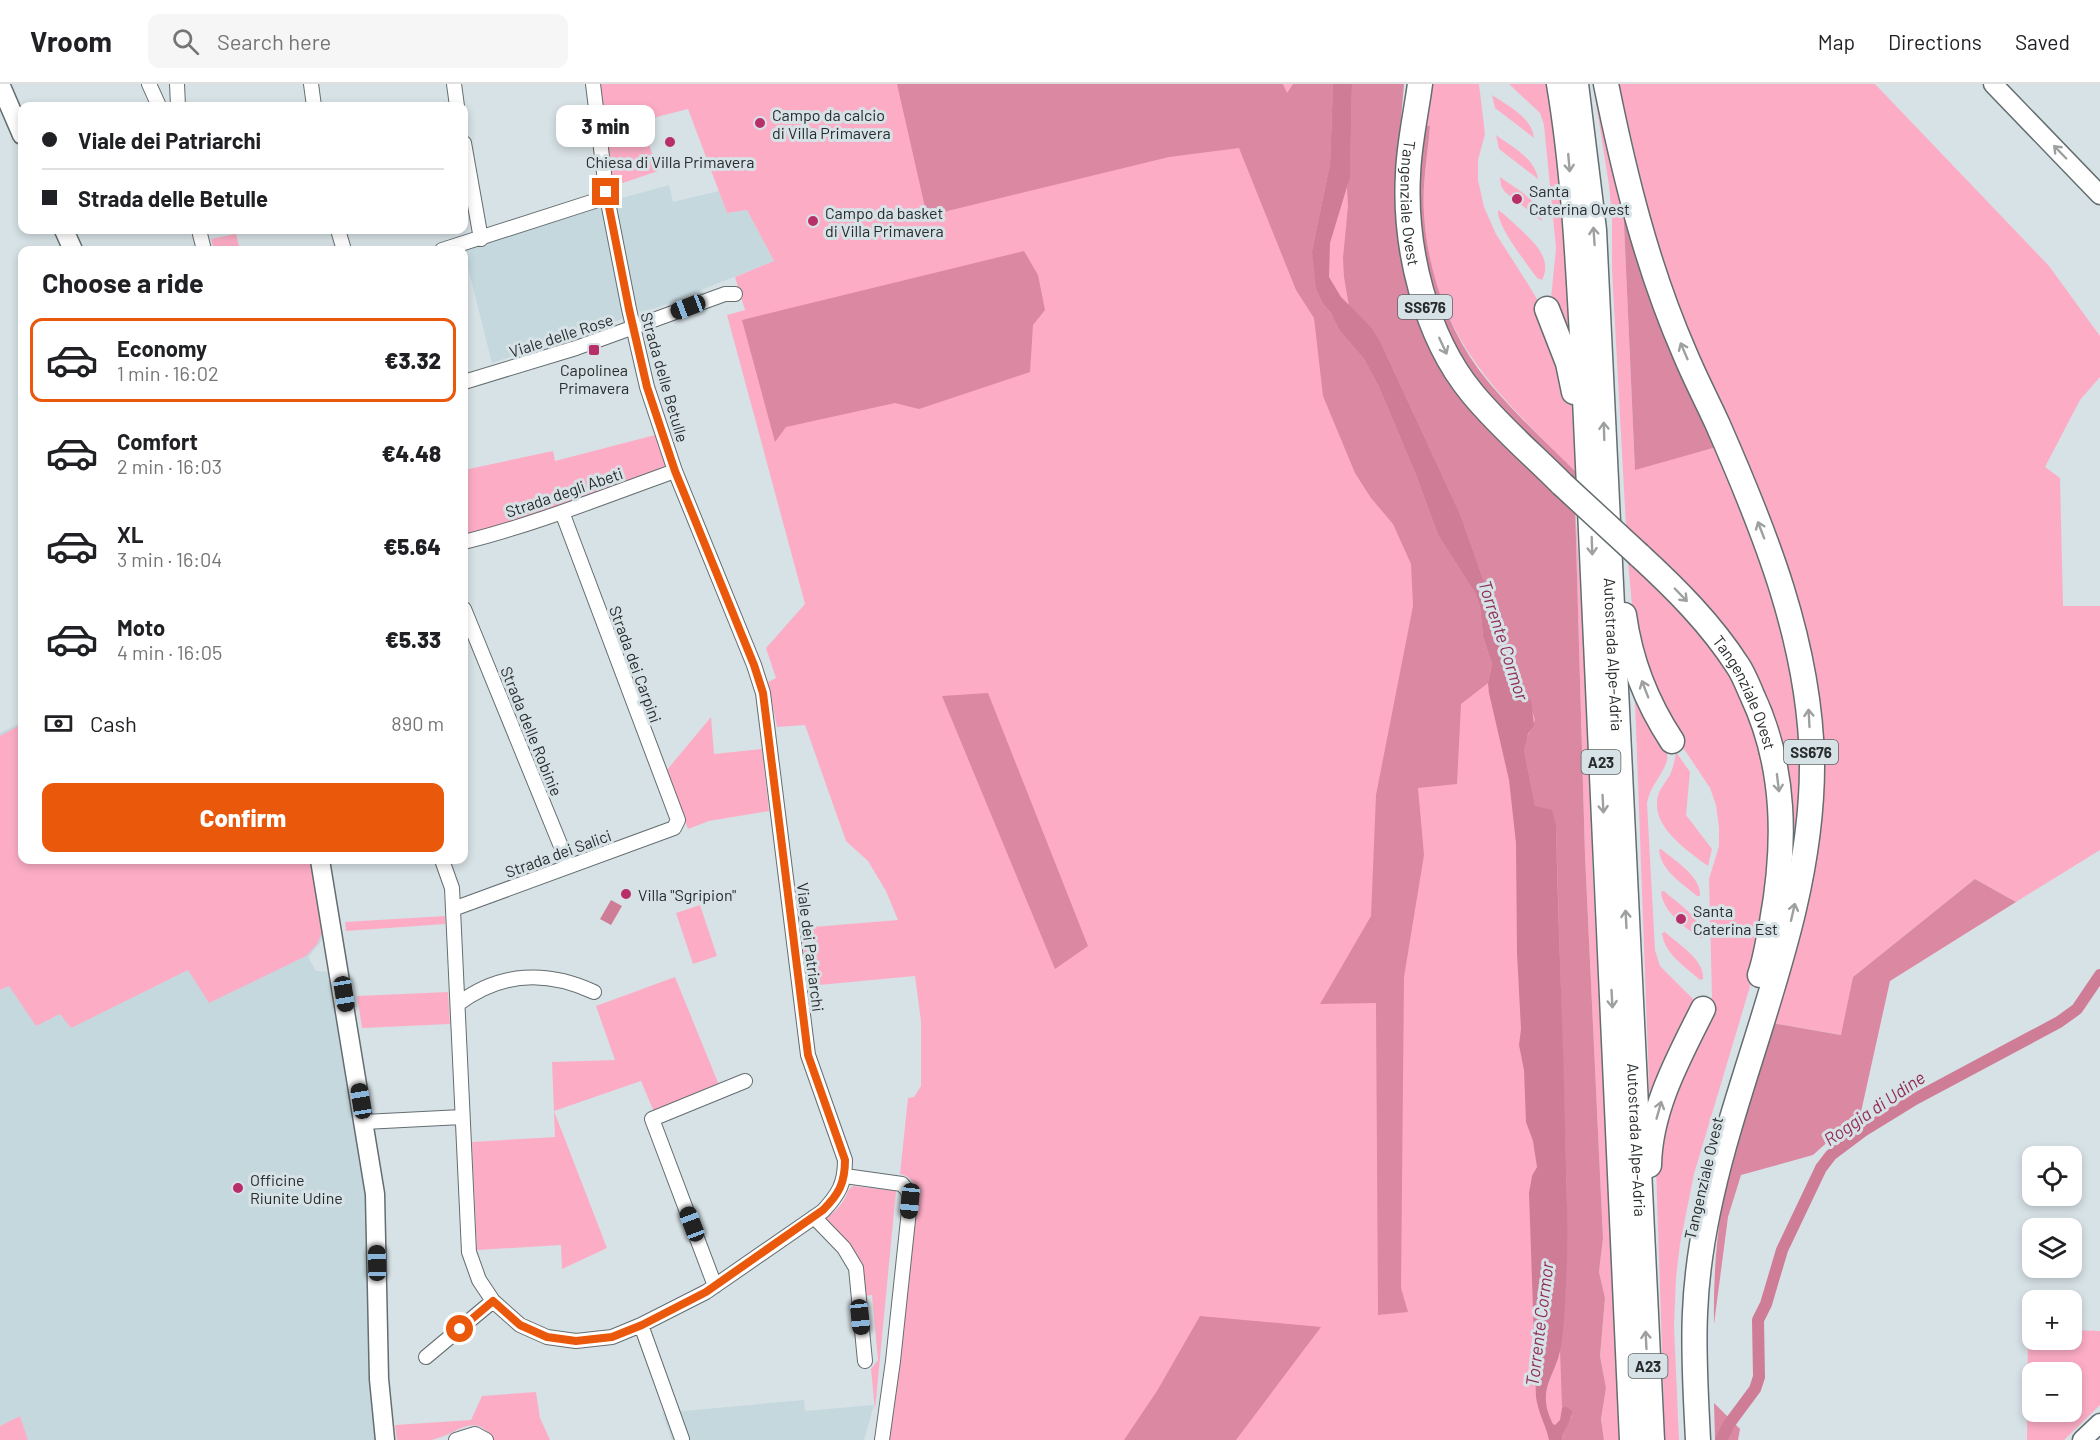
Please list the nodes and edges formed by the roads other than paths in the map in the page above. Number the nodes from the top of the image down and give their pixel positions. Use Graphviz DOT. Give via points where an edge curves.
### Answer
graph roads {
  1 [pos="0,84"];
  2 [pos="148,84"];
  3 [pos="177,84"];
  4 [pos="311,84"];
  5 [pos="454,84"];
  6 [pos="593,84"];
  7 [pos="1420,84"];
  8 [pos="1559,84"];
  9 [pos="1576,84"];
  10 [pos="1606,84"];
  11 [pos="1993,84"];
  12 [pos="157,102"];
  13 [pos="178,102"];
  14 [pos="313,102"];
  15 [pos="456,102"];
  16 [pos="18,126"];
  17 [pos="468,166"];
  18 [pos="2100,195"];
  19 [pos="607,197"];
  20 [pos="481,239"];
  21 [pos="456,246"];
  22 [pos="735,294"];
  23 [pos="1546,309"];
  24 [pos="633,328"];
  25 [pos="468,381"];
  26 [pos="1605,467"];
  27 [pos="675,471"];
  28 [pos="1589,488"];
  29 [pos="562,512"];
  30 [pos="468,541"];
  31 [pos="468,619"];
  32 [pos="754,665"];
  33 [pos="1671,741"];
  34 [pos="674,828"];
  35 [pos="321,864"];
  36 [pos="443,864"];
  37 [pos="569,866"];
  38 [pos="453,909"];
  39 [pos="594,992"];
  40 [pos="458,1004"];
  41 [pos="1703,1009"];
  42 [pos="745,1081"];
  43 [pos="462,1117"];
  44 [pos="364,1122"];
  45 [pos="845,1176"];
  46 [pos="814,1217"];
  47 [pos="715,1286"];
  48 [pos="1644,1292"];
  49 [pos="493,1301"];
  50 [pos="642,1325"];
  51 [pos="426,1357"];
  52 [pos="865,1361"];
  53 [pos="2100,1423"];
  54 [pos="682,1439"];
  55 [pos="385,1440"];
  56 [pos="456,1440"];
  57 [pos="486,1440"];
  58 [pos="882,1440"];
  59 [pos="1632,1440"];
  60 [pos="1652,1440"];
  61 [pos="1683,1440"];
  62 [pos="1698,1440"];
  63 [pos="2082,1440"];
  1 -- 16 [label="street"];
  2 -- 12 [label="street"];
  3 -- 13 [label="street"];
  4 -- 14 [label="street"];
  5 -- 15 [label="street"];
  6 -- 19 [label="street, Strada delle Betulle"];
  7 -- 61 [label="highway, Tangenziale Ovest / SS676, one-way, bridge" via="1408,173 1411,246 1424,305 1450,361 1472,393 1710,626 1740,668 1773,752 1778,777 1782,827 1776,899 1764,963 1708,1142 1690,1217 1682,1283"];
  8 -- 28 [label="highway, Autostrada Alpe-Adria / A23, one-way" via="1577,238"];
  26 -- 9 [label="highway, Autostrada Alpe-Adria / A23, one-way" via="1594,230"];
  62 -- 10 [label="highway, Tangenziale Ovest / SS676, one-way" via="1695,1313 1699,1266 1723,1148 1780,965 1807,843 1812,762 1809,705 1799,649 1769,551 1656,281 1630,198"];
  18 -- 11 [label="street, one-way"];
  17 -- 20 [label="street"];
  19 -- 20 [label="street"];
  19 -- 24 [label="street, Strada delle Betulle"];
  20 -- 21 [label="street"];
  22 -- 24 [label="street, Viale delle Rose" via="725,294"];
  23 -- 28 [label="highway" via="1573,382 1578,462"];
  24 -- 25 [label="street, Viale delle Rose"];
  24 -- 27 [label="street, Strada delle Betulle" via="647,387"];
  33 -- 26 [label="highway, one-way" via="1645,692 1629,642 1624,618 1618,508"];
  48 -- 26 [label="highway, Autostrada Alpe-Adria / A23, one-way"];
  27 -- 29 [label="street, Strada degli Abeti"];
  27 -- 32 [label="street, Strada delle Betulle"];
  28 -- 59 [label="highway, Autostrada Alpe-Adria / A23, one-way"];
  29 -- 30 [label="street, Strada degli Abeti"];
  29 -- 34 [label="street, Strada dei Carpini" via="678,820"];
  31 -- 37 [label="street, Strada delle Robinie"];
  32 -- 45 [label="street, Viale dei Patriarchi" via="763,693 808,1055 845,1160"];
  34 -- 37 [label="street, Strada dei Salici"];
  35 -- 44 [label="street"];
  36 -- 38 [label="street" via="452,888"];
  37 -- 38 [label="street, Strada dei Salici"];
  38 -- 40 [label="street"];
  39 -- 40 [label="street" via="546,976 506,980 473,993"];
  40 -- 43 [label="street"];
  48 -- 41 [label="highway, one-way" via="1651,1251 1652,1136 1672,1072"];
  42 -- 47 [label="street" via="652,1119"];
  43 -- 44 [label="street"];
  43 -- 49 [label="street" via="469,1252 479,1280"];
  44 -- 55 [label="street" via="375,1194 379,1378"];
  45 -- 46 [label="street" via="836,1197"];
  45 -- 58 [label="street" via="902,1184 910,1201"];
  46 -- 47 [label="street"];
  46 -- 52 [label="street" via="844,1248 856,1268"];
  47 -- 50 [label="street"];
  60 -- 48 [label="highway, Autostrada Alpe-Adria / A23, one-way"];
  49 -- 50 [label="street" via="520,1325 547,1337 576,1341 612,1337"];
  49 -- 51 [label="street"];
  50 -- 54 [label="street"];
  53 -- 63 [label="street"];
  56 -- 57 [label="street" via="476,1434"];
}
